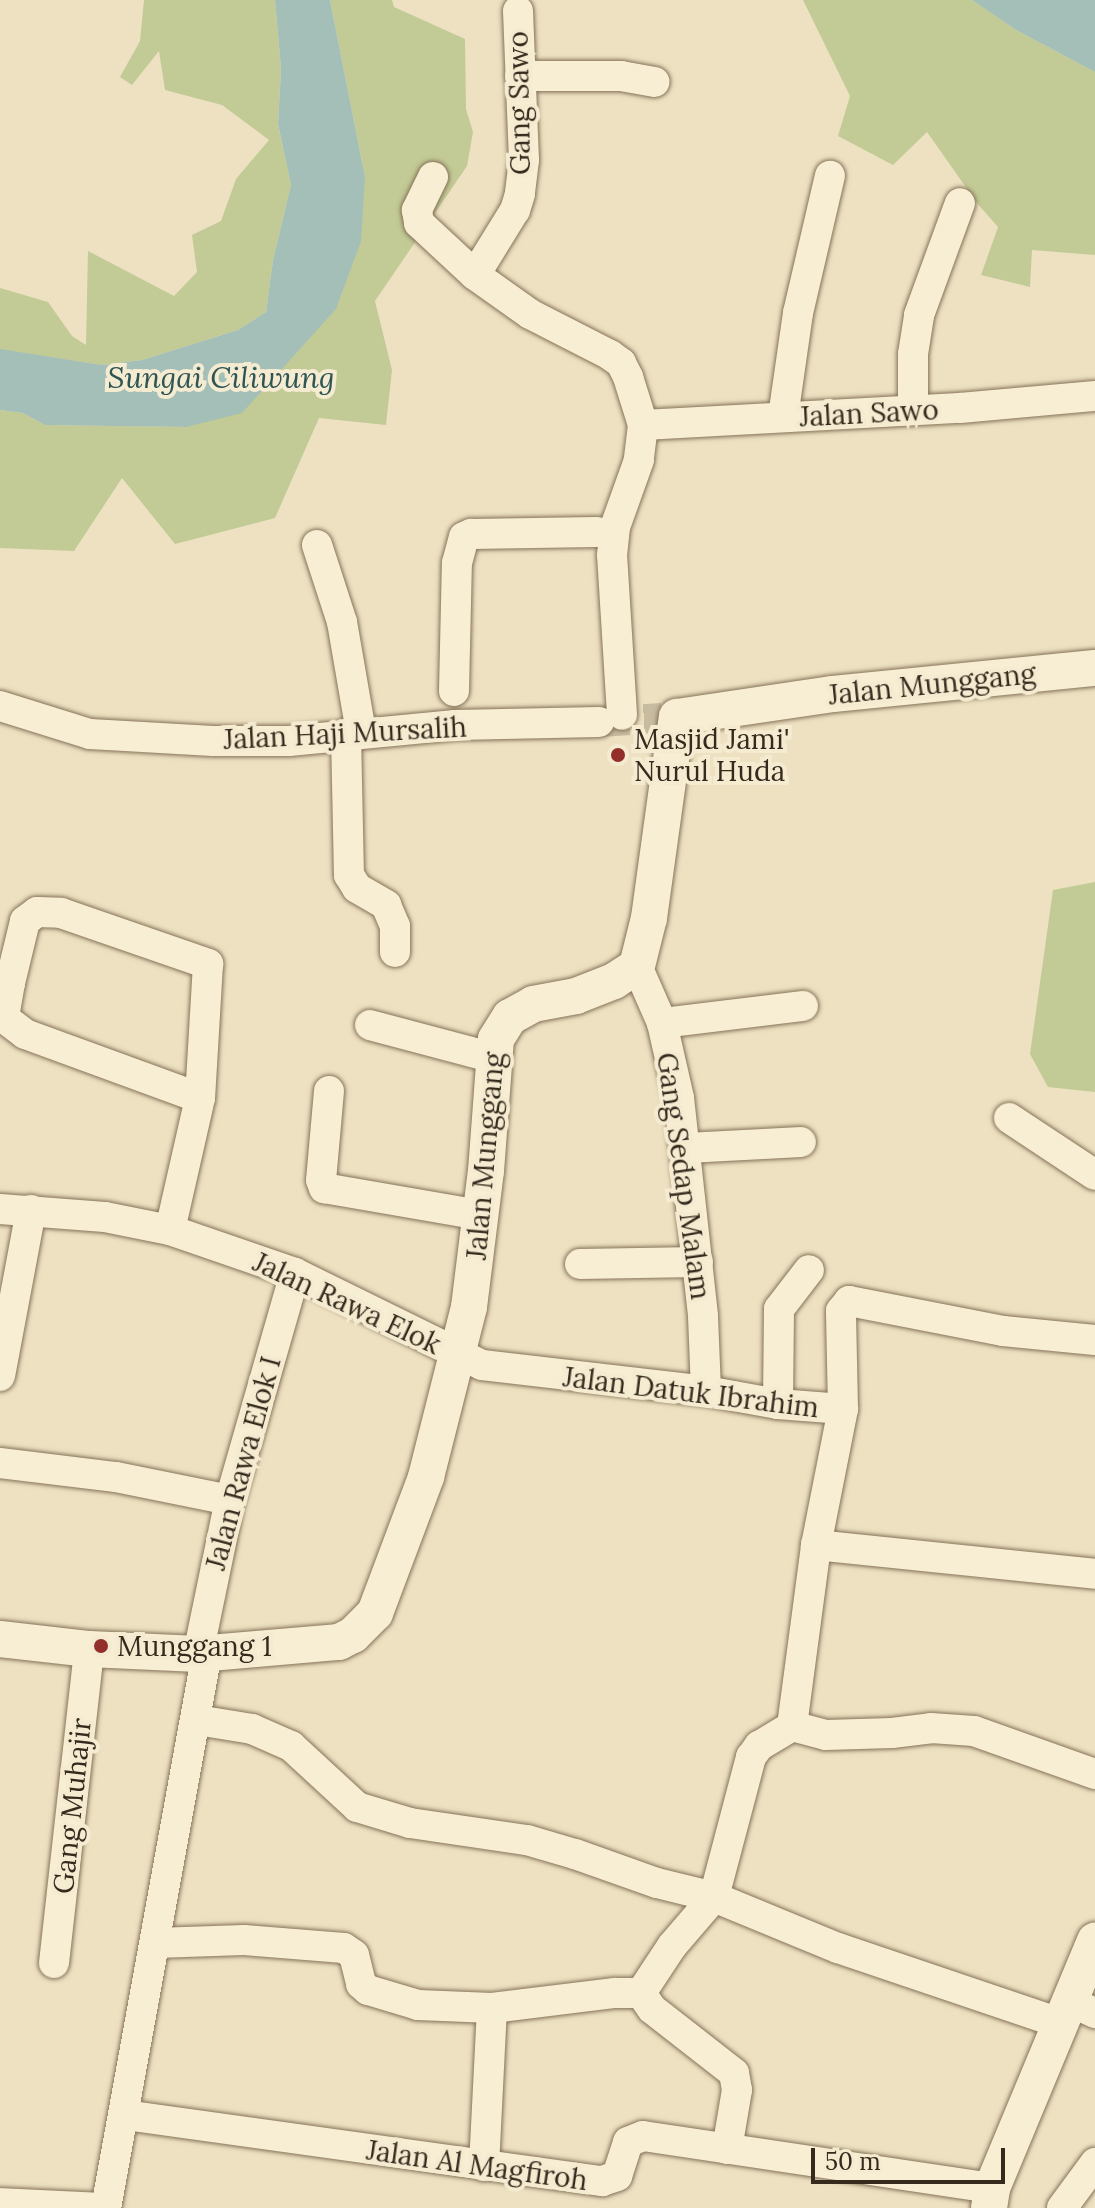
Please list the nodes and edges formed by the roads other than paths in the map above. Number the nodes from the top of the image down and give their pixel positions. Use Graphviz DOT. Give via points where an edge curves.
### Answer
graph roads {
  1 [pos="518,11"];
  2 [pos="520,76"];
  3 [pos="654,82"];
  4 [pos="830,176"];
  5 [pos="433,177"];
  6 [pos="960,203"];
  7 [pos="475,275"];
  8 [pos="1095,396"];
  9 [pos="913,410"];
  10 [pos="783,417"];
  11 [pos="643,425"];
  12 [pos="597,532"];
  13 [pos="317,545"];
  14 [pos="1095,668"];
  15 [pos="0,706"];
  16 [pos="455,707"];
  17 [pos="353,733"];
  18 [pos="395,952"];
  19 [pos="637,966"];
  20 [pos="5,983"];
  21 [pos="803,1006"];
  22 [pos="662,1023"];
  23 [pos="370,1025"];
  24 [pos="494,1058"];
  25 [pos="329,1091"];
  26 [pos="200,1098"];
  27 [pos="1009,1118"];
  28 [pos="801,1142"];
  29 [pos="687,1148"];
  30 [pos="1095,1175"];
  31 [pos="0,1209"];
  32 [pos="31,1210"];
  33 [pos="480,1215"];
  34 [pos="170,1230"];
  35 [pos="698,1262"];
  36 [pos="580,1264"];
  37 [pos="809,1270"];
  38 [pos="295,1273"];
  39 [pos="1095,1340"];
  40 [pos="459,1356"];
  41 [pos="0,1376"];
  42 [pos="706,1391"];
  43 [pos="778,1404"];
  44 [pos="843,1409"];
  45 [pos="0,1463"];
  46 [pos="230,1500"];
  47 [pos="816,1545"];
  48 [pos="1095,1574"];
  49 [pos="0,1639"];
  50 [pos="89,1649"];
  51 [pos="203,1654"];
  52 [pos="197,1720"];
  53 [pos="792,1726"];
  54 [pos="1095,1774"];
  55 [pos="714,1897"];
  56 [pos="1095,1941"];
  57 [pos="155,1943"];
  58 [pos="54,1963"];
  59 [pos="641,1993"];
  60 [pos="492,2008"];
  61 [pos="1075,2012"];
  62 [pos="125,2115"];
  63 [pos="727,2149"];
  64 [pos="1095,2163"];
  65 [pos="484,2166"];
  66 [pos="991,2198"];
  67 [pos="0,2203"];
  68 [pos="105,2208"];
  69 [pos="1062,2208"];
  1 -- 2 [label="street, Gang Sawo"];
  2 -- 3 [label="street" via="621,76"];
  2 -- 7 [label="street, Gang Sawo" via="520,194"];
  4 -- 10 [label="street" via="798,313"];
  5 -- 7 [label="street" via="417,210 419,223"];
  6 -- 9 [label="street" via="919,315"];
  7 -- 11 [label="street" via="530,314 621,363"];
  8 -- 9 [label="street, Jalan Sawo"];
  9 -- 10 [label="street, Jalan Sawo"];
  10 -- 11 [label="street, Jalan Sawo"];
  11 -- 16 [label="street, Jalan Haji Mursalih" via="639,460 615,527 611,718"];
  12 -- 16 [label="street" via="464,537 458,553"];
  13 -- 17 [label="street" via="342,622"];
  14 -- 19 [label="street, Jalan Munggang" via="833,694 669,717 649,918"];
  15 -- 17 [label="street, Jalan Haji Mursalih" via="90,734 148,739 289,741"];
  16 -- 17 [label="street, Jalan Haji Mursalih"];
  17 -- 18 [label="street" via="349,875 357,888 386,905 395,926"];
  19 -- 22 [label="street, Gang Sedap Malam"];
  19 -- 24 [label="street, Jalan Munggang" via="614,981 576,996 533,1004 510,1017 496,1039"];
  20 -- 26 [label="street" via="4,1018 25,1034"];
  20 -- 26 [label="street" via="25,921 37,912 61,913 208,964"];
  21 -- 22 [label="street"];
  22 -- 29 [label="street, Gang Sedap Malam"];
  23 -- 24 [label="street"];
  24 -- 33 [label="street, Jalan Munggang"];
  25 -- 33 [label="street" via="324,1188"];
  26 -- 34 [label="street"];
  27 -- 30 [label="street"];
  28 -- 29 [label="street"];
  29 -- 35 [label="street, Gang Sedap Malam"];
  31 -- 32 [label="street, Jalan Rawa Elok"];
  32 -- 34 [label="street, Jalan Rawa Elok"];
  32 -- 41 [label="street"];
  33 -- 40 [label="street, Jalan Munggang"];
  34 -- 38 [label="street, Jalan Rawa Elok"];
  35 -- 36 [label="street"];
  35 -- 42 [label="street, Gang Sedap Malam"];
  37 -- 43 [label="street" via="779,1309"];
  38 -- 40 [label="street, Jalan Rawa Elok"];
  38 -- 46 [label="street, Jalan Rawa Elok I"];
  39 -- 44 [label="street" via="1003,1331 849,1301 841,1311"];
  40 -- 42 [label="street, Jalan Datuk Ibrahim" via="482,1365 558,1376"];
  40 -- 51 [label="street, Jalan Munggang" via="426,1477 375,1613 339,1642"];
  42 -- 43 [label="street, Jalan Datuk Ibrahim"];
  43 -- 44 [label="street, Jalan Datuk Ibrahim"];
  44 -- 47 [label="street, Jalan Datuk Ibrahim"];
  45 -- 46 [label="street" via="116,1477"];
  46 -- 51 [label="street, Jalan Rawa Elok I"];
  47 -- 48 [label="street"];
  47 -- 53 [label="street, Jalan Datuk Ibrahim"];
  49 -- 50 [label="street, Jalan Munggang"];
  50 -- 51 [label="street, Jalan Munggang"];
  50 -- 58 [label="street, Gang Muhajir"];
  51 -- 52 [label="street"];
  52 -- 55 [label="street" via="252,1729 291,1746 357,1807 410,1823 527,1840"];
  52 -- 57 [label="street"];
  53 -- 54 [label="street" via="826,1735 931,1728 974,1731"];
  53 -- 55 [label="street" via="751,1757"];
  55 -- 59 [label="street"];
  55 -- 61 [label="street" via="838,1948"];
  56 -- 61 [label="street"];
  57 -- 60 [label="street" via="244,1940 344,1948 354,1955 361,1984 376,1994 418,2005"];
  57 -- 62 [label="street"];
  59 -- 60 [label="street"];
  59 -- 63 [label="street" via="652,2009 734,2073 737,2090"];
  60 -- 65 [label="street"];
  61 -- 66 [label="street"];
  62 -- 65 [label="street, Jalan Al Magfiroh"];
  62 -- 68 [label="street"];
  63 -- 65 [label="street, Jalan Al Magfiroh" via="633,2138 619,2172 608,2181"];
  63 -- 66 [label="street, Jalan Al Magfiroh"];
  64 -- 69 [label="street"];
  67 -- 68 [label="street"];
}
